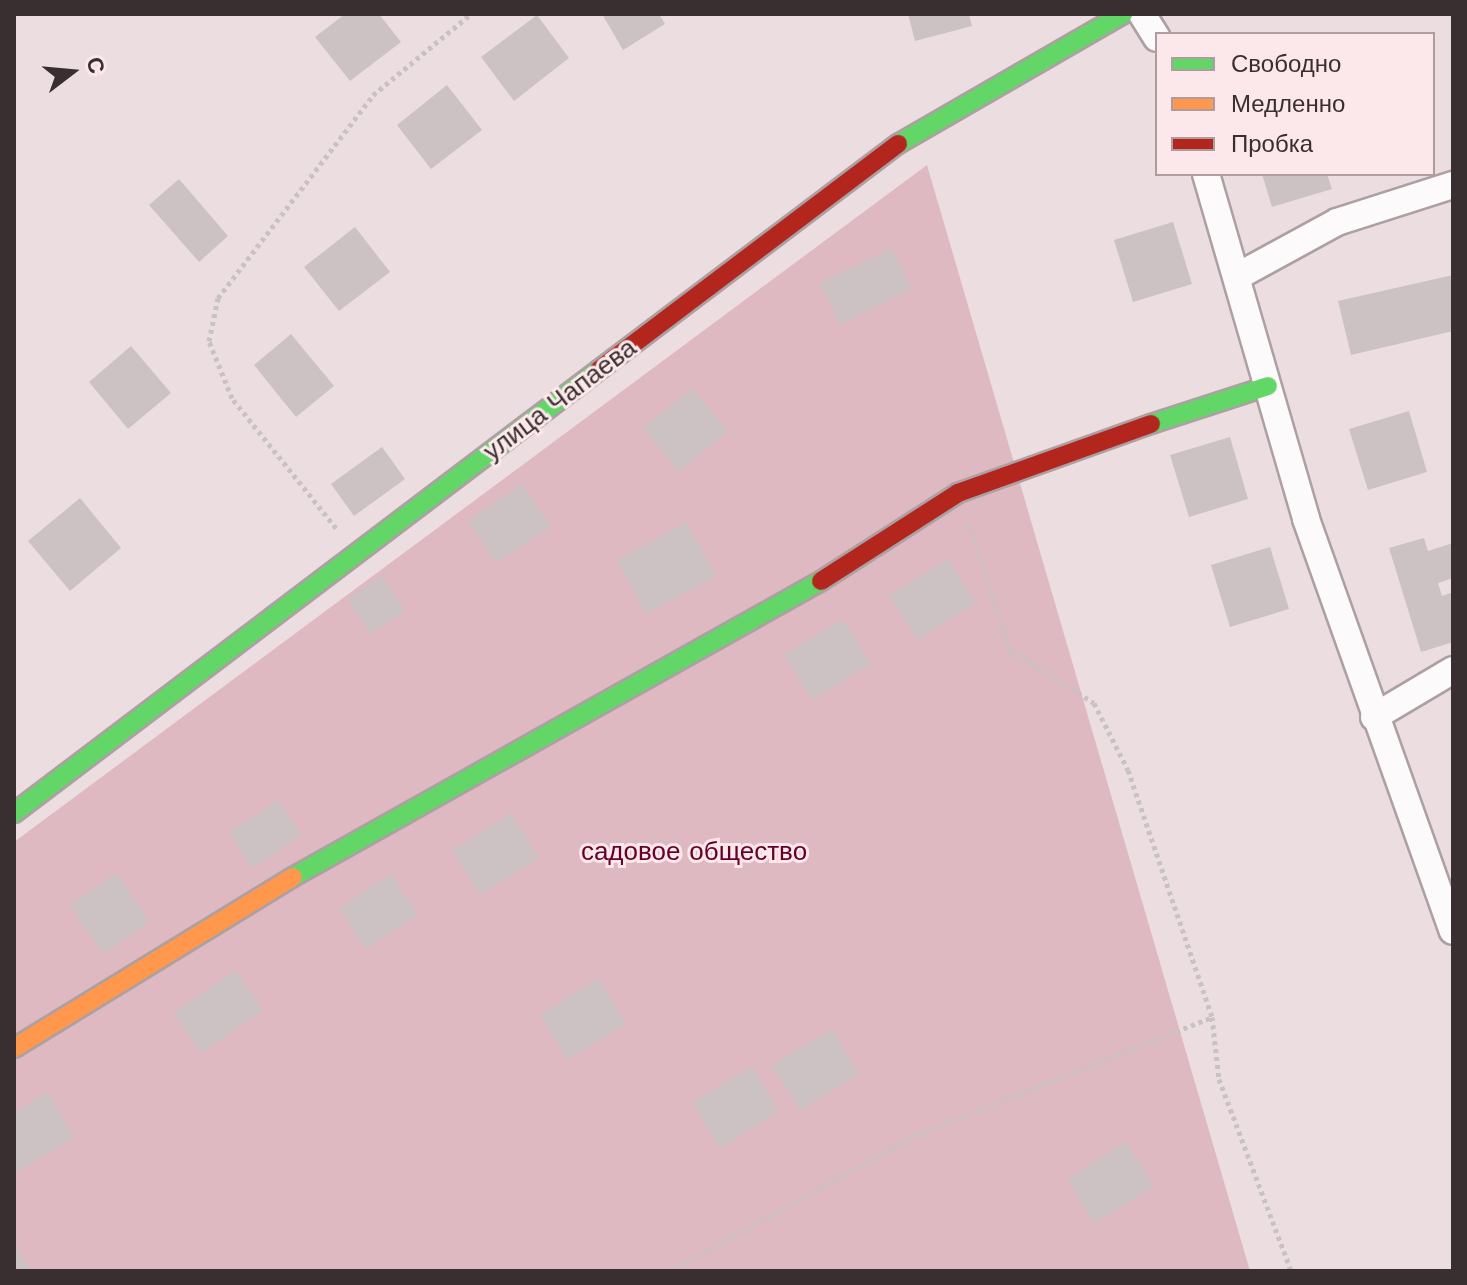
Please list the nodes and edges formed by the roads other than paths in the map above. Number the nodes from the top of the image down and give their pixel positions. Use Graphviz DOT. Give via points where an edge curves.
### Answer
graph roads {
  1 [pos="1123,14"];
  2 [pos="1142,14"];
  3 [pos="1155,35"];
  4 [pos="1207,176"];
  5 [pos="1453,185"];
  6 [pos="1238,276"];
  7 [pos="1268,386"];
  8 [pos="1453,670"];
  9 [pos="1374,717"];
  10 [pos="14,813"];
  11 [pos="1453,931"];
  12 [pos="14,1048"];
  1 -- 10 [label="street, улица Чапаева" via="893,147"];
  2 -- 3 [label="street"];
  4 -- 6 [label="street"];
  5 -- 6 [label="street" via="1337,222"];
  6 -- 7 [label="street"];
  7 -- 9 [label="street"];
  7 -- 12 [label="street" via="1007,470 958,493 748,628 349,843"];
  8 -- 9 [label="street"];
  9 -- 11 [label="street"];
}
